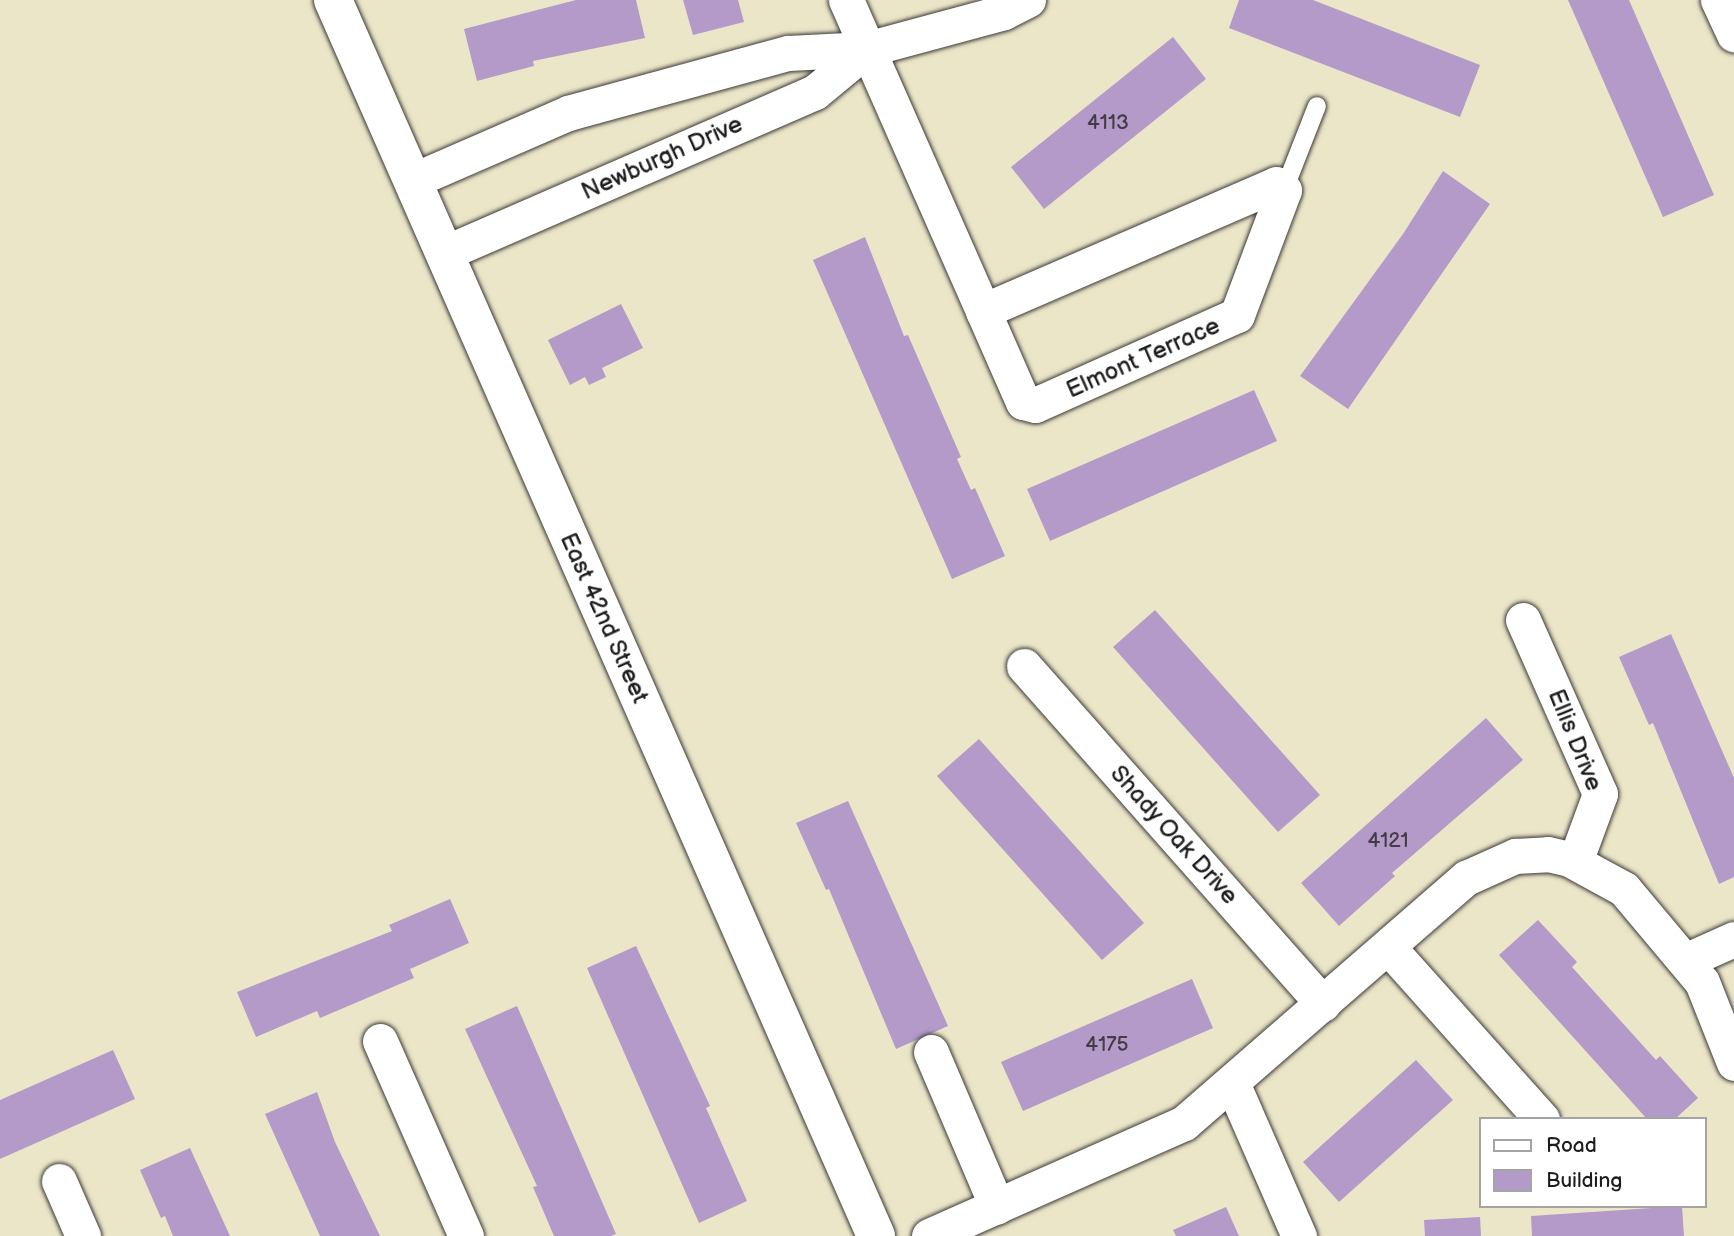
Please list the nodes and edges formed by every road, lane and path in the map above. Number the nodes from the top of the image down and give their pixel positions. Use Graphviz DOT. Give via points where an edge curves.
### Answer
graph roads {
  1 [pos="334,0"];
  2 [pos="846,0"];
  3 [pos="1028,0"];
  4 [pos="1718,0"];
  5 [pos="1734,34"];
  6 [pos="867,49"];
  7 [pos="1317,106"];
  8 [pos="414,180"];
  9 [pos="1284,190"];
  10 [pos="447,252"];
  11 [pos="983,311"];
  12 [pos="1523,620"];
  13 [pos="1024,666"];
  14 [pos="1575,862"];
  15 [pos="1734,939"];
  16 [pos="1388,947"];
  17 [pos="1687,960"];
  18 [pos="1323,1004"];
  19 [pos="380,1041"];
  20 [pos="930,1052"];
  21 [pos="1734,1063"];
  22 [pos="1233,1085"];
  23 [pos="1540,1117"];
  24 [pos="59,1181"];
  25 [pos="997,1207"];
  26 [pos="83,1236"];
  27 [pos="466,1236"];
  28 [pos="876,1236"];
  29 [pos="929,1236"];
  30 [pos="1298,1236"];
  1 -- 8 [label="street, East 42nd Street"];
  2 -- 6 [label="street"];
  3 -- 6 [label="street, Newburgh Drive" via="1003,12"];
  4 -- 5 [label="street"];
  6 -- 8 [label="street" via="788,53 568,113"];
  6 -- 10 [label="street, Newburgh Drive" via="815,92"];
  6 -- 11 [label="street, Elmont Terrace"];
  7 -- 9 [label="lane"];
  8 -- 10 [label="street, East 42nd Street"];
  9 -- 11 [label="street" via="1276,184 1265,185"];
  9 -- 11 [label="street, Elmont Terrace" via="1237,315 1035,405 1023,402"];
  10 -- 28 [label="street, East 42nd Street"];
  12 -- 14 [label="street, Ellis Drive" via="1600,794"];
  13 -- 18 [label="street, Shady Oak Drive"];
  14 -- 16 [label="street" via="1548,854 1522,855 1478,869"];
  14 -- 17 [label="street" via="1616,883"];
  15 -- 17 [label="street"];
  16 -- 18 [label="street"];
  16 -- 23 [label="street"];
  17 -- 21 [label="street" via="1712,1000"];
  18 -- 22 [label="street"];
  19 -- 27 [label="street"];
  20 -- 25 [label="street"];
  22 -- 25 [label="street" via="1163,1136"];
  22 -- 30 [label="street"];
  24 -- 26 [label="street"];
  25 -- 29 [label="street"];
}
